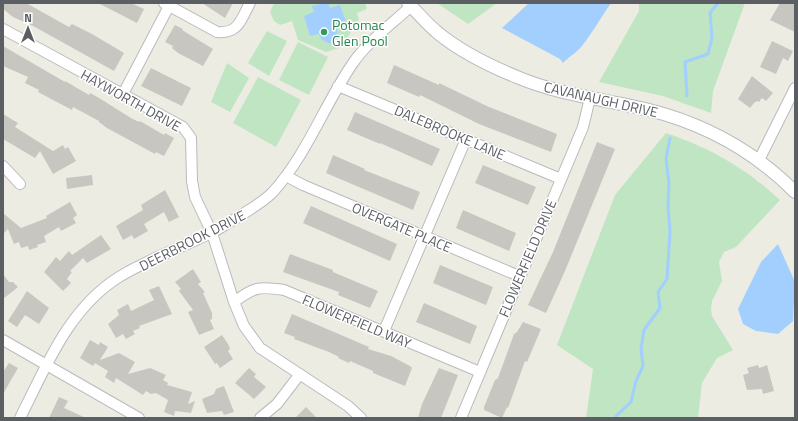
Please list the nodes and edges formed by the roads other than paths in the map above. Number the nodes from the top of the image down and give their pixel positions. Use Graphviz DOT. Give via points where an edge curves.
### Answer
graph roads {
  1 [pos="250,3"];
  2 [pos="166,4"];
  3 [pos="410,5"];
  4 [pos="3,29"];
  5 [pos="338,86"];
  6 [pos="795,88"];
  7 [pos="123,94"];
  8 [pos="590,98"];
  9 [pos="466,139"];
  10 [pos="759,160"];
  11 [pos="3,166"];
  12 [pos="286,176"];
  13 [pos="561,179"];
  14 [pos="20,184"];
  15 [pos="795,192"];
  16 [pos="212,233"];
  17 [pos="425,236"];
  18 [pos="519,276"];
  19 [pos="234,302"];
  20 [pos="384,331"];
  21 [pos="3,340"];
  22 [pos="48,365"];
  23 [pos="480,372"];
  24 [pos="300,374"];
  25 [pos="20,418"];
  26 [pos="139,418"];
  27 [pos="260,418"];
  28 [pos="361,418"];
  29 [pos="460,418"];
  1 -- 2 [label="street" via="237,27 227,33 217,32"];
  2 -- 7 [label="street"];
  3 -- 5 [label="street, DEERBROOK DRIVE" via="354,61"];
  3 -- 8 [label="street, CAVANAUGH DRIVE" via="438,33 472,56 517,78"];
  4 -- 7 [label="street, HAYWORTH DRIVE"];
  5 -- 9 [label="street, DALEBROOKE LANE"];
  5 -- 12 [label="street, DEERBROOK DRIVE"];
  6 -- 10 [label="street"];
  7 -- 16 [label="street, HAYWORTH DRIVE" via="188,132 192,144 192,181 195,197"];
  8 -- 10 [label="street, CAVANAUGH DRIVE" via="649,110 684,121 723,138"];
  8 -- 13 [label="street, FLOWERFIELD DRIVE" via="583,127"];
  9 -- 13 [label="street, DALEBROOKE LANE"];
  9 -- 17 [label="street"];
  10 -- 15 [label="street, CAVANAUGH DRIVE"];
  11 -- 14 [label="street"];
  12 -- 16 [label="street, DEERBROOK DRIVE" via="270,194 248,211"];
  12 -- 17 [label="street, OVERGATE PLACE"];
  13 -- 18 [label="street, FLOWERFIELD DRIVE"];
  16 -- 19 [label="street"];
  16 -- 22 [label="street, DEERBROOK DRIVE" via="119,277 100,292 77,314"];
  17 -- 18 [label="street, OVERGATE PLACE"];
  17 -- 20 [label="street"];
  18 -- 23 [label="street, FLOWERFIELD DRIVE"];
  19 -- 20 [label="street, FLOWERFIELD WAY" via="249,290 266,287 284,290"];
  19 -- 24 [label="street" via="244,326 260,348"];
  20 -- 23 [label="street, FLOWERFIELD WAY"];
  21 -- 22 [label="street"];
  22 -- 25 [label="street, DEERBROOK DRIVE"];
  22 -- 26 [label="street"];
  23 -- 29 [label="street, FLOWERFIELD DRIVE"];
  24 -- 27 [label="street" via="277,404"];
  24 -- 28 [label="street" via="348,406"];
}
